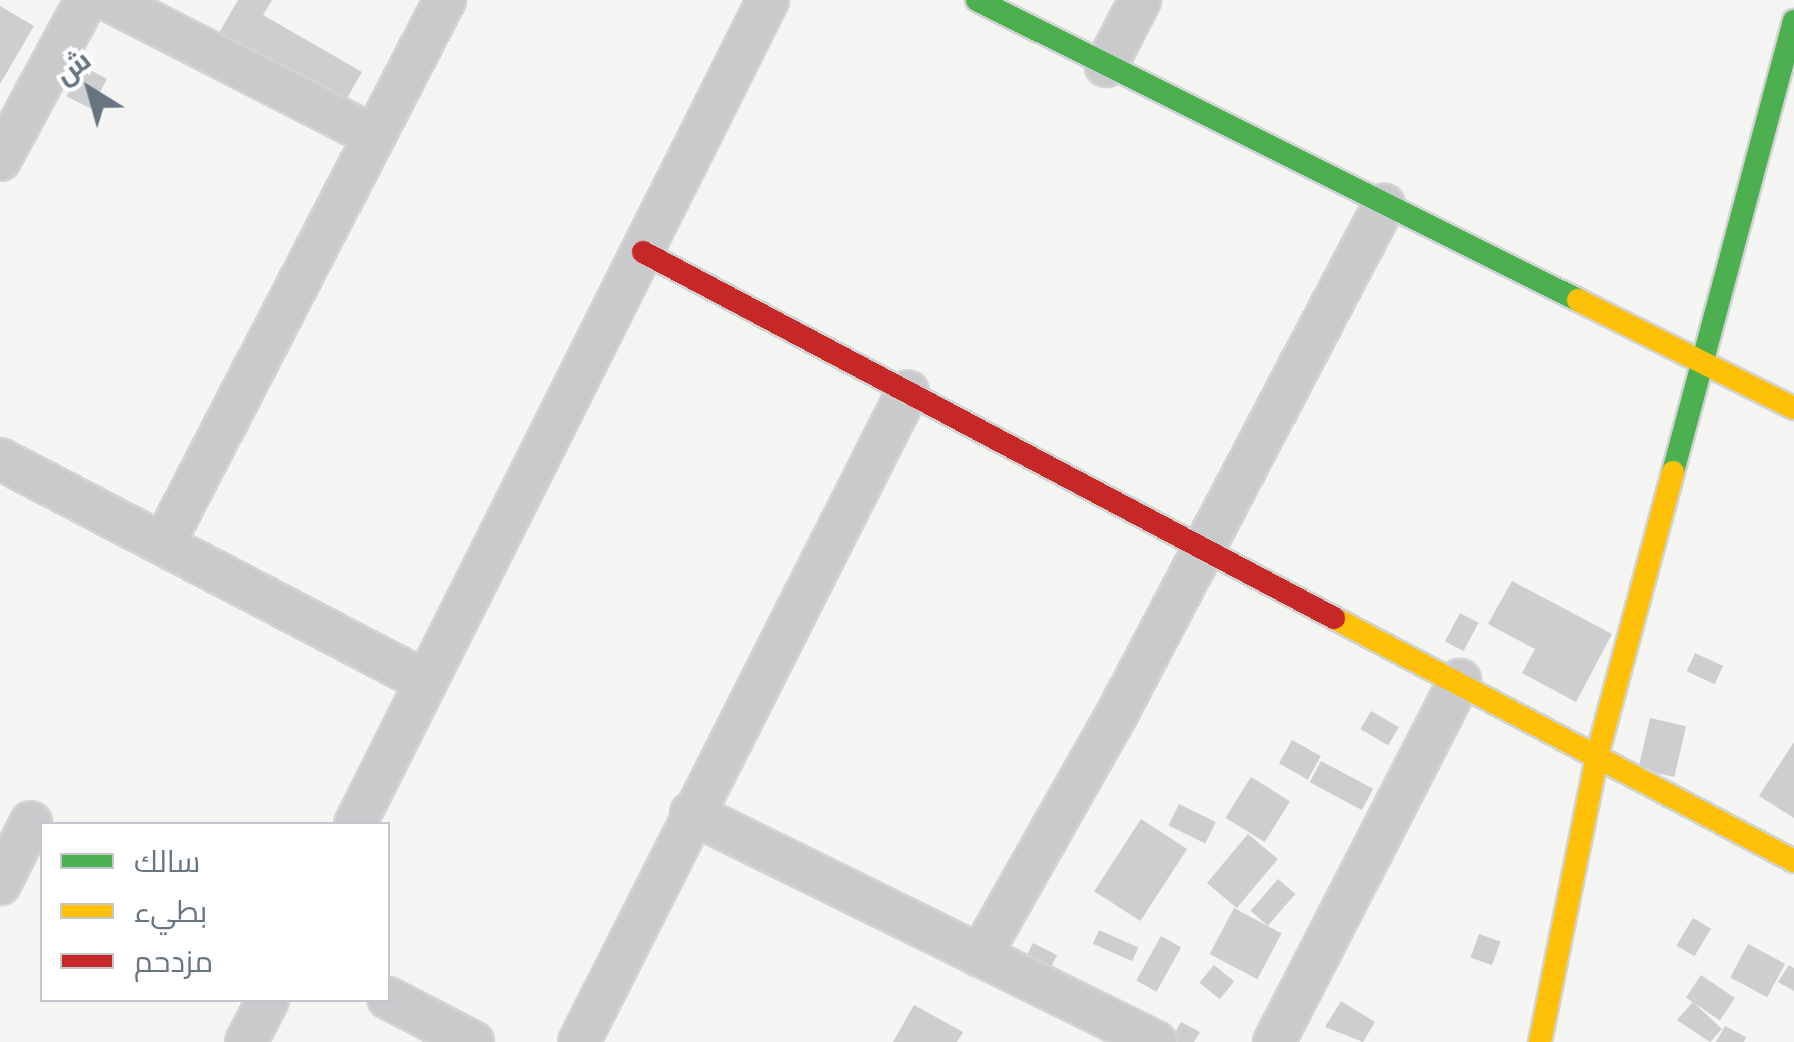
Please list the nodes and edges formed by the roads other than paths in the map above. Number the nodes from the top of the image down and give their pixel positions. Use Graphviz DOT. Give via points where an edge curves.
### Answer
graph roads {
  1 [pos="86,0"];
  2 [pos="108,0"];
  3 [pos="445,0"];
  4 [pos="768,0"];
  5 [pos="976,0"];
  6 [pos="1140,0"];
  7 [pos="1794,21"];
  8 [pos="1106,66"];
  9 [pos="1786,78"];
  10 [pos="374,136"];
  11 [pos="0,160"];
  12 [pos="1384,204"];
  13 [pos="642,252"];
  14 [pos="1700,361"];
  15 [pos="908,392"];
  16 [pos="1794,408"];
  17 [pos="0,460"];
  18 [pos="165,541"];
  19 [pos="1204,550"];
  20 [pos="1460,680"];
  21 [pos="425,681"];
  22 [pos="1598,756"];
  23 [pos="692,813"];
  24 [pos="24,819"];
  25 [pos="356,822"];
  26 [pos="1794,860"];
  27 [pos="0,884"];
  28 [pos="980,956"];
  29 [pos="390,999"];
  30 [pos="267,1002"];
  31 [pos="246,1042"];
  32 [pos="473,1042"];
  33 [pos="579,1042"];
  34 [pos="1156,1042"];
  35 [pos="1274,1042"];
  36 [pos="1540,1042"];
  1 -- 11 [label="street"];
  2 -- 10 [label="street"];
  3 -- 10 [label="street"];
  4 -- 13 [label="street"];
  5 -- 8 [label="street"];
  6 -- 8 [label="street"];
  7 -- 9 [label="street"];
  8 -- 12 [label="street"];
  9 -- 14 [label="street"];
  10 -- 18 [label="street"];
  12 -- 14 [label="street"];
  12 -- 19 [label="street"];
  13 -- 15 [label="street"];
  13 -- 21 [label="street"];
  14 -- 16 [label="street"];
  14 -- 22 [label="street"];
  15 -- 19 [label="street"];
  15 -- 23 [label="street"];
  17 -- 18 [label="street"];
  18 -- 21 [label="street"];
  19 -- 20 [label="street"];
  19 -- 28 [label="street"];
  20 -- 22 [label="street"];
  20 -- 35 [label="street"];
  21 -- 25 [label="street"];
  22 -- 26 [label="street"];
  22 -- 36 [label="street"];
  23 -- 28 [label="street"];
  23 -- 33 [label="street"];
  24 -- 27 [label="street"];
  28 -- 34 [label="street"];
  29 -- 32 [label="street"];
  30 -- 31 [label="street"];
}
